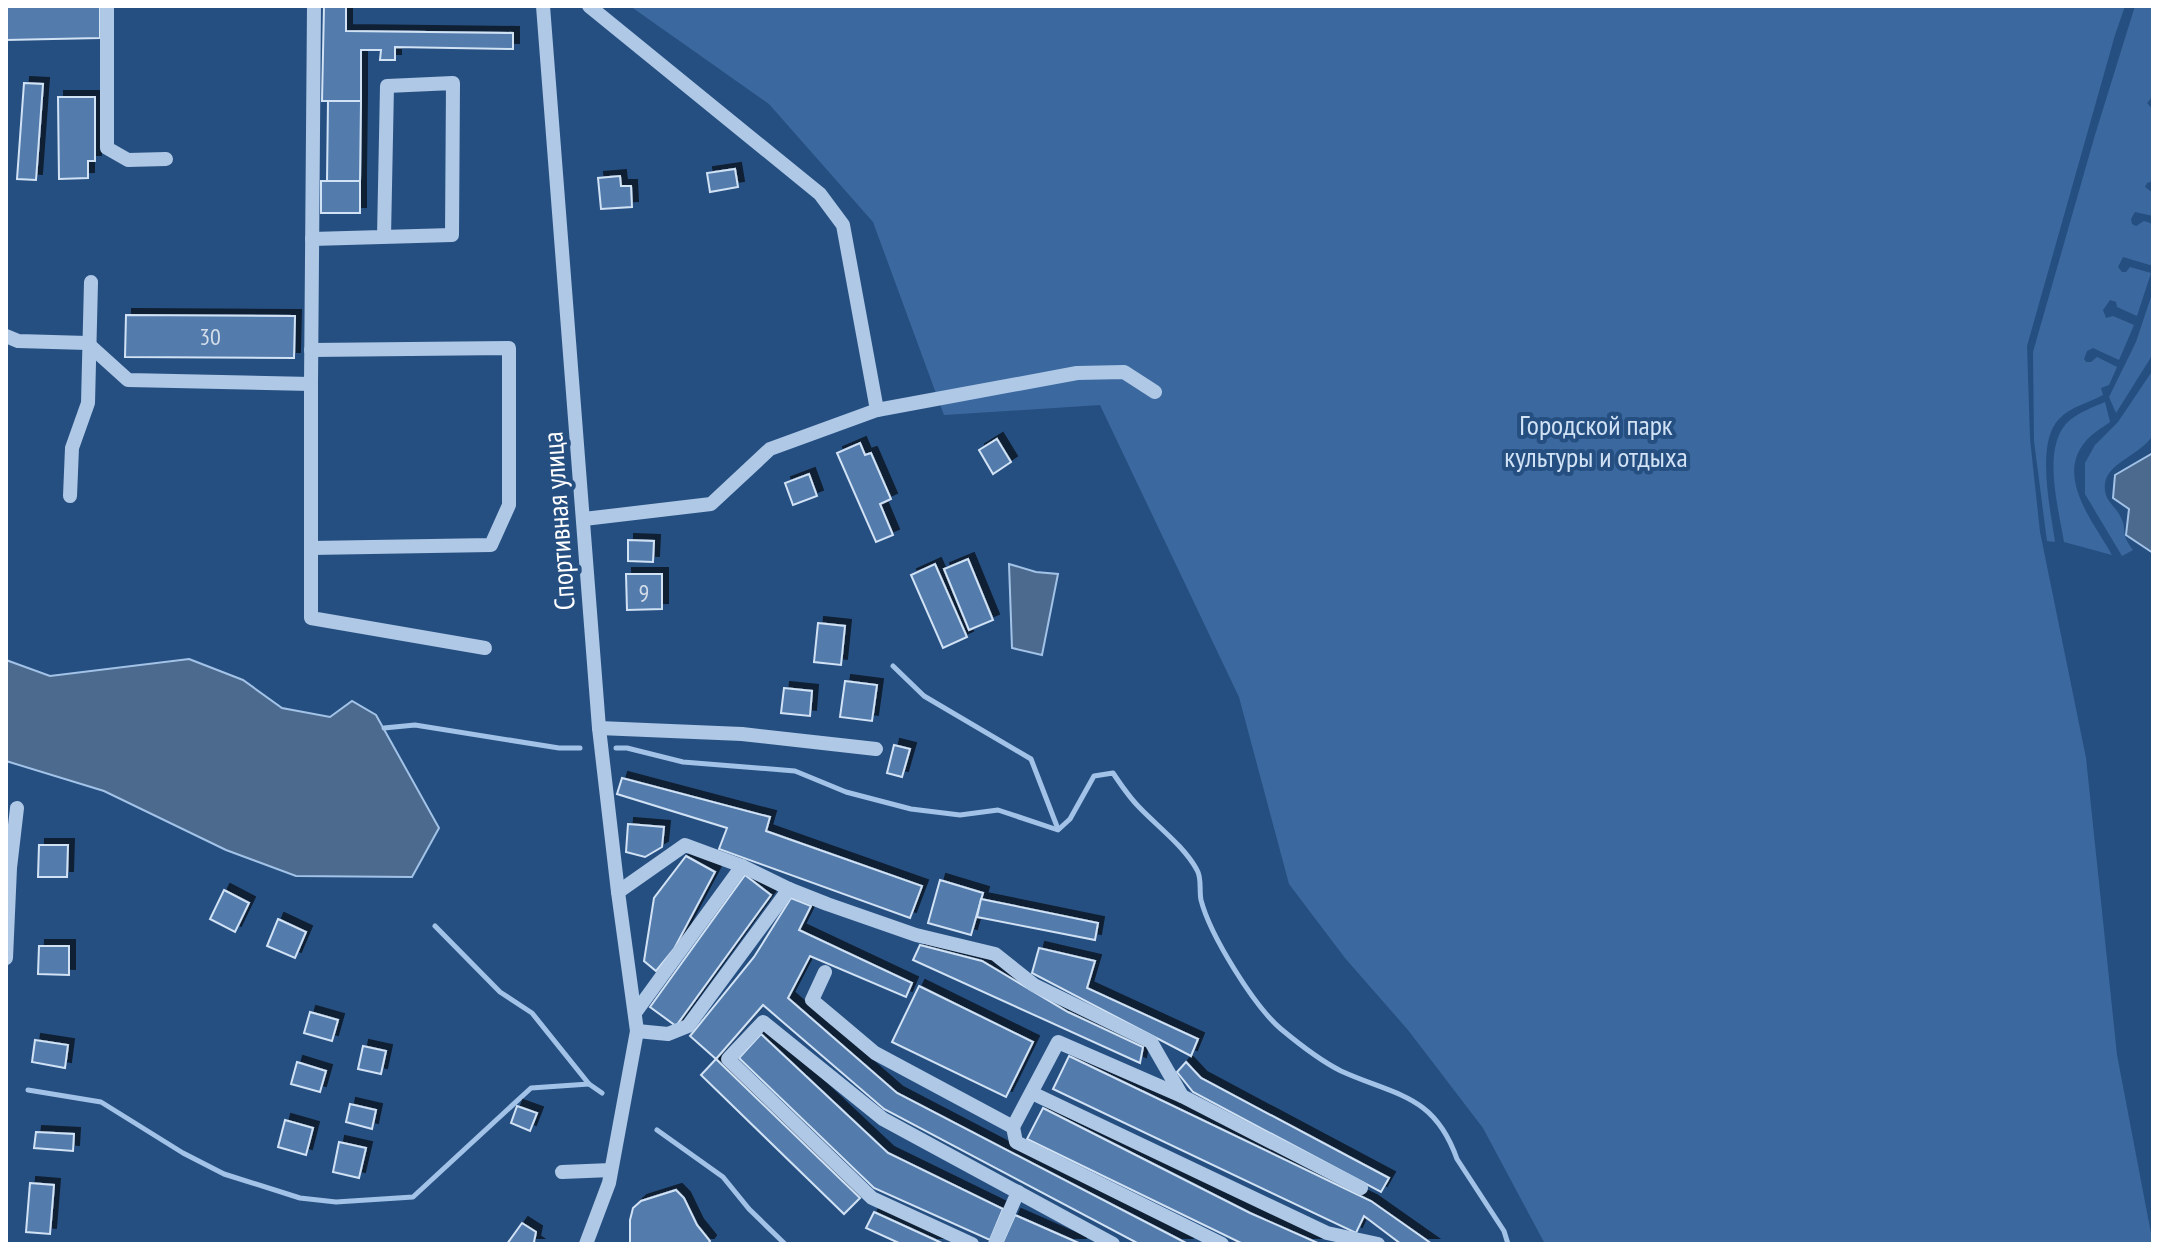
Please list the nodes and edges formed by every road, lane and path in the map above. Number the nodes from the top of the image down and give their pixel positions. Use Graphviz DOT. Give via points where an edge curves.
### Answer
graph roads {
  1 [pos="107,6"];
  2 [pos="314,6"];
  3 [pos="543,6"];
  4 [pos="589,6"];
  5 [pos="166,159"];
  6 [pos="384,237"];
  7 [pos="312,239"];
  8 [pos="91,282"];
  9 [pos="6,336"];
  10 [pos="87,343"];
  11 [pos="311,350"];
  12 [pos="311,384"];
  13 [pos="1155,392"];
  14 [pos="877,410"];
  15 [pos="70,496"];
  16 [pos="584,519"];
  17 [pos="311,548"];
  18 [pos="485,648"];
  19 [pos="599,728"];
  20 [pos="876,749"];
  21 [pos="17,808"];
  22 [pos="742,866"];
  23 [pos="8,868"];
  24 [pos="789,889"];
  25 [pos="618,892"];
  26 [pos="6,958"];
  27 [pos="825,972"];
  28 [pos="635,1013"];
  29 [pos="637,1031"];
  30 [pos="1032,1093"];
  31 [pos="1182,1096"];
  32 [pos="1013,1127"];
  33 [pos="611,1170"];
  34 [pos="562,1172"];
  35 [pos="1361,1188"];
  36 [pos="1018,1192"];
  37 [pos="586,1244"];
  38 [pos="972,1244"];
  39 [pos="995,1244"];
  40 [pos="1113,1244"];
  41 [pos="1222,1244"];
  42 [pos="1378,1244"];
  1 -- 5 [label="street" via="107,148 128,160"];
  2 -- 7 [label="street"];
  3 -- 16 [label="street, Спортивная улица"];
  4 -- 14 [label="street" via="820,194 843,225"];
  6 -- 6 [label="street" via="452,235 453,83 387,86"];
  6 -- 7 [label="street"];
  7 -- 11 [label="street"];
  8 -- 10 [label="street"];
  9 -- 10 [label="street"];
  10 -- 12 [label="street" via="128,380"];
  10 -- 15 [label="street" via="88,403 72,448"];
  11 -- 12 [label="street"];
  11 -- 17 [label="street" via="509,348 509,505 491,545"];
  12 -- 17 [label="street"];
  13 -- 14 [label="street" via="1124,372 1077,373"];
  14 -- 16 [label="street" via="770,449 711,504"];
  16 -- 19 [label="street, Спортивная улица"];
  17 -- 18 [label="street" via="311,618"];
  19 -- 20 [label="street" via="742,734"];
  19 -- 25 [label="street, Спортивная улица"];
  21 -- 23 [label="street"];
  22 -- 24 [label="street"];
  22 -- 25 [label="street" via="685,845"];
  22 -- 28 [label="street"];
  23 -- 26 [label="street"];
  24 -- 29 [label="street" via="688,1026 668,1034"];
  24 -- 31 [label="street" via="916,935 995,954 1034,985 1151,1042"];
  25 -- 28 [label="street, Спортивная улица"];
  27 -- 32 [label="street" via="812,1000 875,1053"];
  28 -- 29 [label="street, Спортивная улица"];
  29 -- 33 [label="street, Спортивная улица"];
  30 -- 31 [label="street" via="1058,1042"];
  30 -- 32 [label="street"];
  30 -- 42 [label="street" via="1327,1233"];
  31 -- 35 [label="street"];
  32 -- 41 [label="street" via="1016,1142"];
  33 -- 34 [label="street"];
  33 -- 37 [label="street, Спортивная улица"];
  36 -- 38 [label="street" via="883,1119 763,1022 728,1059 872,1198"];
  36 -- 39 [label="street"];
  36 -- 40 [label="street"];
}
